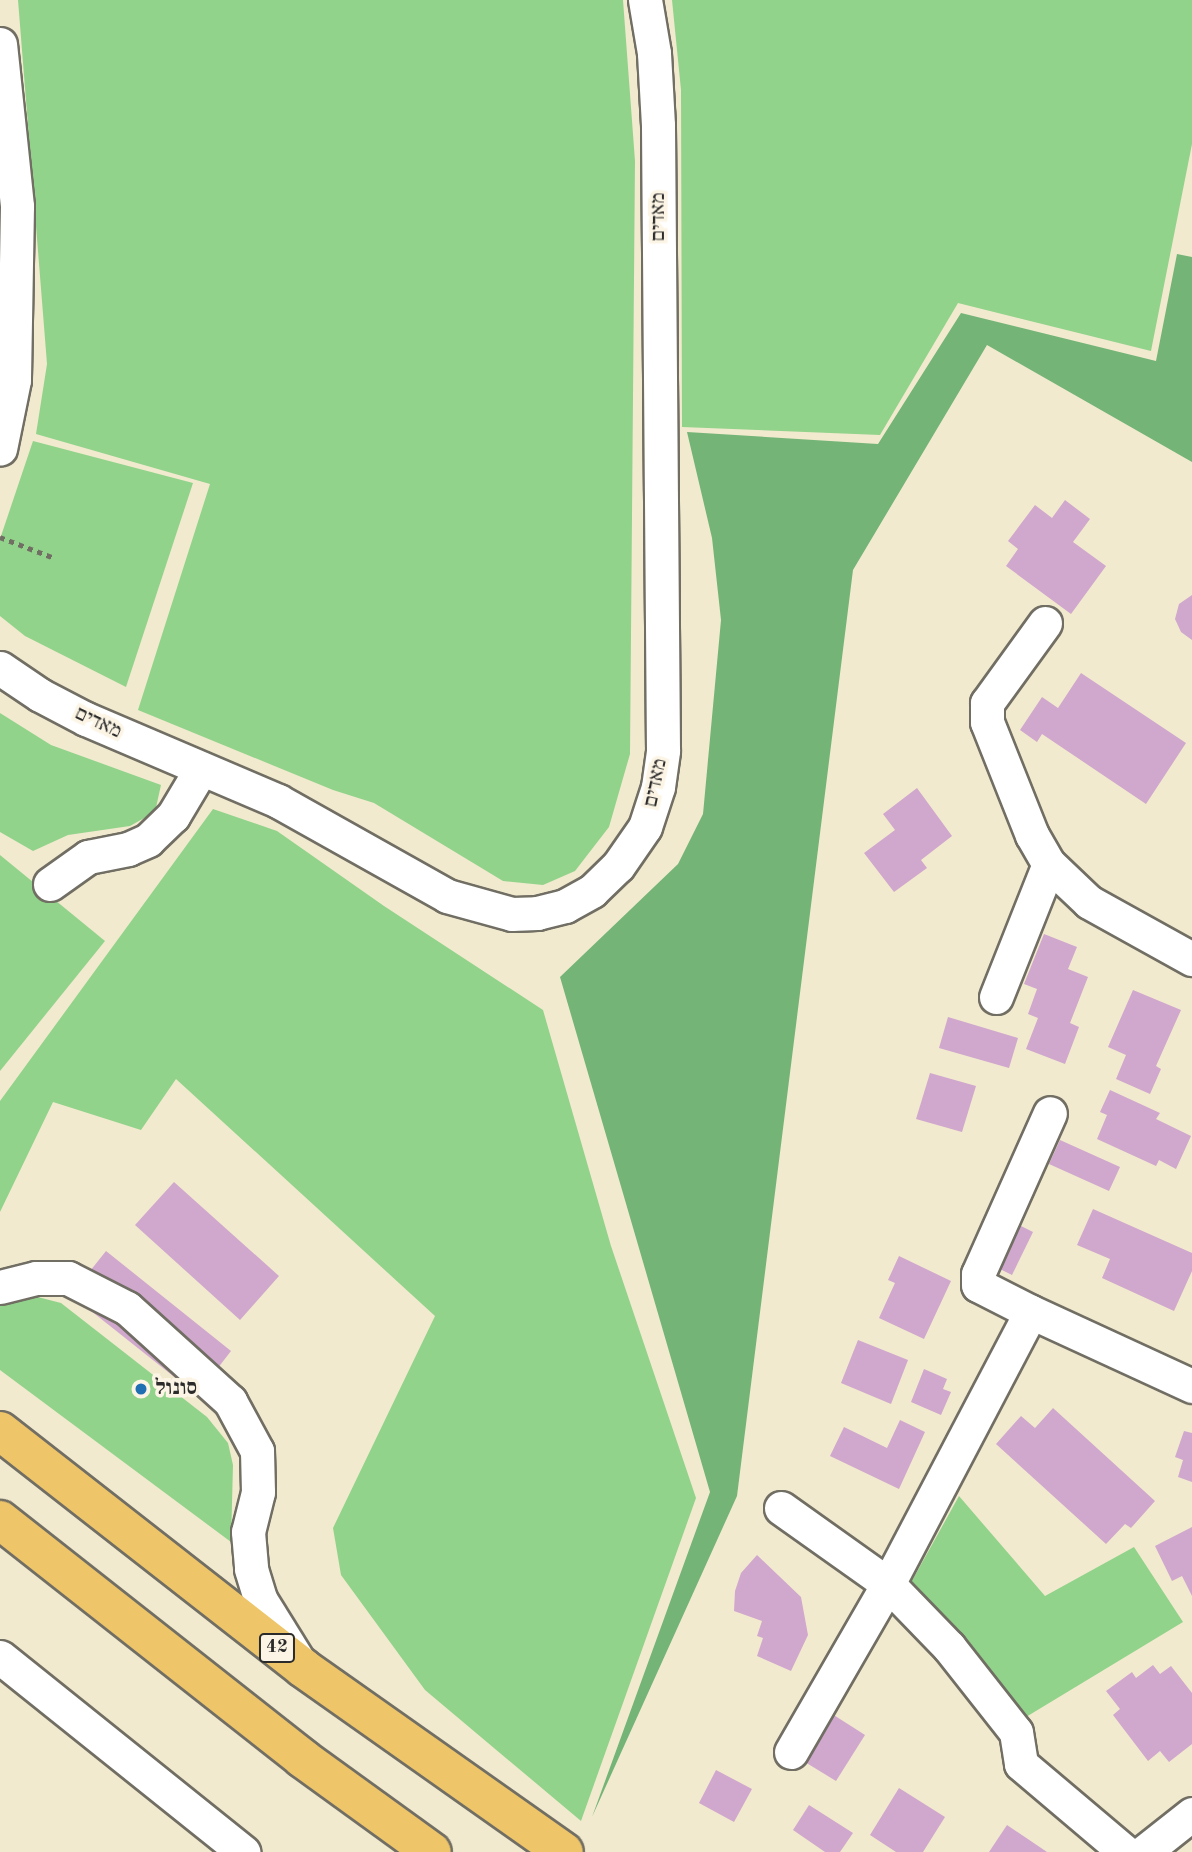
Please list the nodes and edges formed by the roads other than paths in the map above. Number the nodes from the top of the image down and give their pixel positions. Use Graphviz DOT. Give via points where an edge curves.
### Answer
graph roads {
  1 [pos="645,0"];
  2 [pos="0,44"];
  3 [pos="0,449"];
  4 [pos="1045,623"];
  5 [pos="0,668"];
  6 [pos="201,769"];
  7 [pos="1049,864"];
  8 [pos="50,884"];
  9 [pos="1192,959"];
  10 [pos="996,997"];
  11 [pos="1050,1113"];
  12 [pos="0,1287"];
  13 [pos="1031,1311"];
  14 [pos="1192,1386"];
  15 [pos="0,1431"];
  16 [pos="780,1508"];
  17 [pos="0,1520"];
  18 [pos="888,1584"];
  19 [pos="0,1657"];
  20 [pos="303,1668"];
  21 [pos="791,1752"];
  22 [pos="1192,1814"];
  23 [pos="243,1852"];
  24 [pos="432,1852"];
  25 [pos="564,1852"];
  26 [pos="1125,1852"];
  27 [pos="1143,1852"];
  1 -- 6 [label="street, מאדים" via="658,125 663,736 658,787 645,827 618,866 592,891 565,906 512,914 447,896 278,801"];
  2 -- 3 [label="street" via="17,206 14,380"];
  4 -- 7 [label="street" via="987,703 987,722 1032,835"];
  5 -- 6 [label="street, מאדים" via="86,719"];
  6 -- 8 [label="street" via="173,816 148,840 88,857"];
  7 -- 9 [label="street" via="1090,902"];
  7 -- 10 [label="street"];
  11 -- 13 [label="street" via="978,1274 978,1286"];
  12 -- 20 [label="street" via="36,1278 68,1278 127,1308 230,1401 257,1451 258,1492 247,1532 251,1569 260,1599"];
  13 -- 14 [label="street"];
  13 -- 18 [label="street"];
  15 -- 20 [label="highway, 42"];
  16 -- 18 [label="street"];
  17 -- 24 [label="highway" via="302,1758"];
  18 -- 21 [label="street"];
  18 -- 26 [label="street" via="949,1647 1016,1732 1021,1764"];
  19 -- 23 [label="street"];
  20 -- 25 [label="highway, 42"];
  22 -- 27 [label="street"];
}
